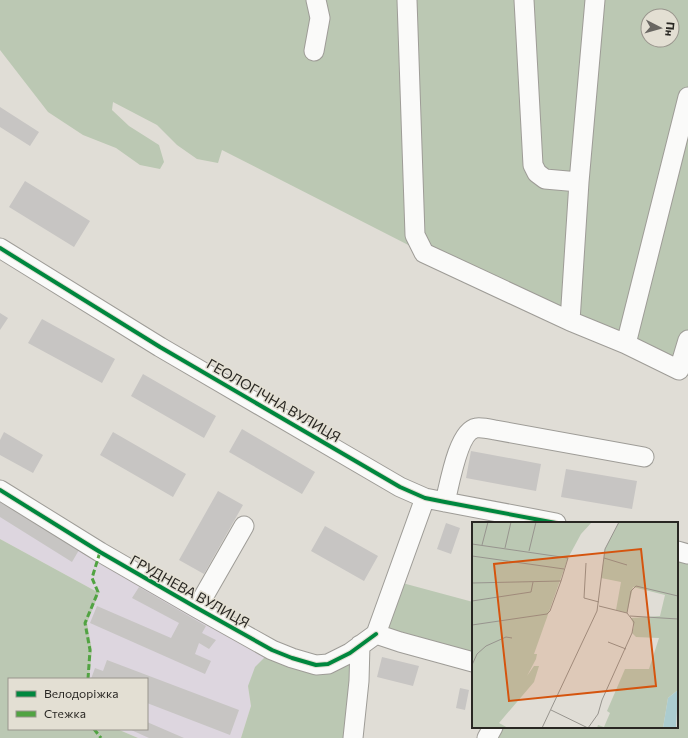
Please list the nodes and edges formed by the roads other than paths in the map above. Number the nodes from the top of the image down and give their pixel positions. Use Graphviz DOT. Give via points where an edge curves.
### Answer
graph roads {
  1 [pos="316,0"];
  2 [pos="408,0"];
  3 [pos="524,0"];
  4 [pos="596,0"];
  5 [pos="314,51"];
  6 [pos="688,97"];
  7 [pos="579,182"];
  8 [pos="0,248"];
  9 [pos="570,320"];
  10 [pos="688,340"];
  11 [pos="626,344"];
  12 [pos="644,457"];
  13 [pos="0,490"];
  14 [pos="425,498"];
  15 [pos="445,502"];
  16 [pos="551,522"];
  17 [pos="244,526"];
  18 [pos="678,551"];
  19 [pos="688,554"];
  20 [pos="197,608"];
  21 [pos="376,634"];
  22 [pos="360,645"];
  23 [pos="472,662"];
  24 [pos="492,728"];
  25 [pos="353,738"];
  26 [pos="487,738"];
  1 -- 5 [label="street" via="320,18"];
  2 -- 9 [label="street" via="415,236 424,253"];
  3 -- 7 [label="street" via="533,165 537,173 545,179"];
  4 -- 7 [label="street"];
  6 -- 11 [label="street"];
  7 -- 9 [label="street"];
  8 -- 14 [label="street, ГЕОЛОГІЧНА ВУЛИЦЯ" via="160,346 400,486"];
  9 -- 11 [label="street"];
  10 -- 11 [label="street" via="679,370"];
  12 -- 15 [label="street" via="476,428 468,432 458,450"];
  13 -- 20 [label="street, ГРУДНЕВА ВУЛИЦЯ"];
  14 -- 15 [label="street, ГЕОЛОГІЧНА ВУЛИЦЯ"];
  14 -- 21 [label="street"];
  15 -- 16 [label="street, ГЕОЛОГІЧНА ВУЛИЦЯ"];
  17 -- 20 [label="street"];
  18 -- 19 [label="street"];
  20 -- 22 [label="street, ГРУДНЕВА ВУЛИЦЯ" via="272,650 316,665 328,664"];
  21 -- 22 [label="street, ГРУДНЕВА ВУЛИЦЯ"];
  21 -- 23 [label="street"];
  22 -- 25 [label="street"];
  24 -- 26 [label="street"];
}
